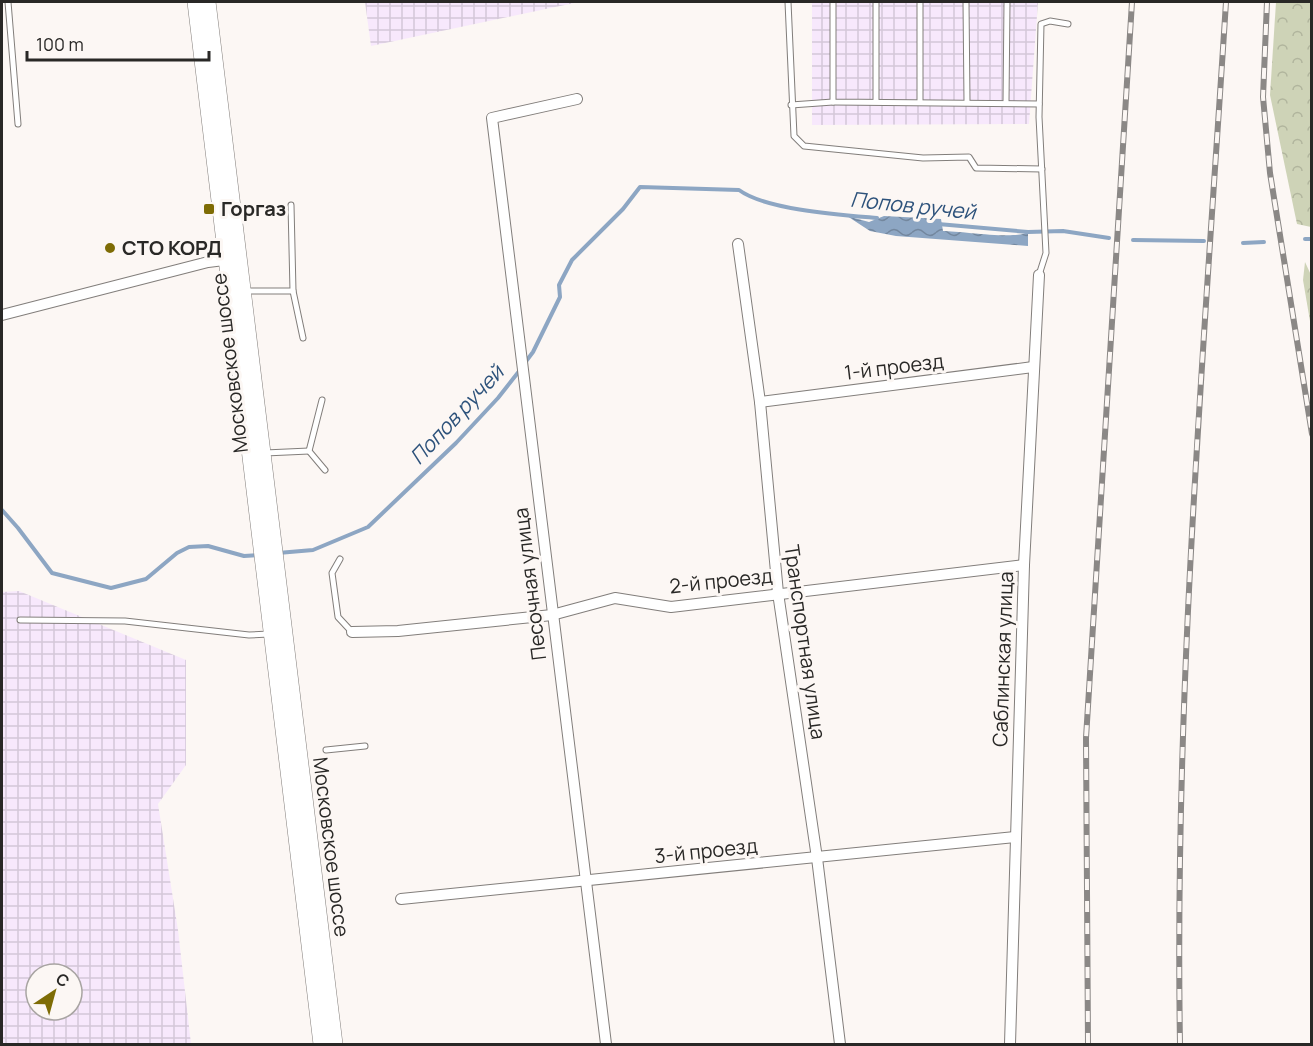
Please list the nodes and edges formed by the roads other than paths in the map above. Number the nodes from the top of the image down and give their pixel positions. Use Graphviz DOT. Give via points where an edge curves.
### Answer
graph roads {
  1 [pos="8,2"];
  2 [pos="195,2"];
  3 [pos="208,2"];
  4 [pos="788,2"];
  5 [pos="833,2"];
  6 [pos="876,2"];
  7 [pos="920,2"];
  8 [pos="966,2"];
  9 [pos="1007,2"];
  10 [pos="1068,24"];
  11 [pos="577,99"];
  12 [pos="876,101"];
  13 [pos="920,101"];
  14 [pos="833,102"];
  15 [pos="967,102"];
  16 [pos="1006,102"];
  17 [pos="1039,104"];
  18 [pos="791,105"];
  19 [pos="18,124"];
  20 [pos="1042,169"];
  21 [pos="291,205"];
  22 [pos="738,244"];
  23 [pos="232,259"];
  24 [pos="1039,275"];
  25 [pos="242,291"];
  26 [pos="293,291"];
  27 [pos="2,315"];
  28 [pos="303,338"];
  29 [pos="1033,368"];
  30 [pos="322,400"];
  31 [pos="760,402"];
  32 [pos="309,451"];
  33 [pos="262,454"];
  34 [pos="325,470"];
  35 [pos="266,541"];
  36 [pos="340,559"];
  37 [pos="1024,565"];
  38 [pos="271,583"];
  39 [pos="778,593"];
  40 [pos="552,615"];
  41 [pos="20,620"];
  42 [pos="352,632"];
  43 [pos="271,634"];
  44 [pos="365,746"];
  45 [pos="326,750"];
  46 [pos="1015,837"];
  47 [pos="817,858"];
  48 [pos="585,882"];
  49 [pos="401,899"];
  50 [pos="321,1044"];
  51 [pos="335,1044"];
  52 [pos="606,1044"];
  53 [pos="840,1044"];
  54 [pos="1010,1044"];
  1 -- 19 [label="lane"];
  2 -- 23 [label="main road, Московское шоссе"];
  3 -- 23 [label="main road, Московское шоссе"];
  4 -- 18 [label="lane"];
  5 -- 14 [label="lane"];
  6 -- 12 [label="lane"];
  7 -- 13 [label="lane"];
  8 -- 15 [label="lane"];
  9 -- 16 [label="lane"];
  10 -- 17 [label="lane" via="1041,24"];
  11 -- 40 [label="street, Песочная улица" via="492,118"];
  12 -- 13 [label="lane"];
  12 -- 14 [label="lane"];
  13 -- 15 [label="lane"];
  14 -- 18 [label="lane"];
  15 -- 16 [label="lane"];
  16 -- 17 [label="lane"];
  17 -- 20 [label="lane"];
  18 -- 20 [label="lane" via="794,136 804,146 923,158 969,157 976,168"];
  20 -- 24 [label="lane" via="1046,253"];
  21 -- 26 [label="lane"];
  22 -- 31 [label="street, Транспортная улица"];
  23 -- 25 [label="main road, Московское шоссе"];
  23 -- 27 [label="street" via="59,298"];
  23 -- 35 [label="main road, Московское шоссе"];
  24 -- 29 [label="street, Саблинская улица"];
  25 -- 26 [label="lane"];
  25 -- 33 [label="main road, Московское шоссе"];
  26 -- 28 [label="lane"];
  29 -- 31 [label="street, 1-й проезд"];
  29 -- 37 [label="street, Саблинская улица"];
  30 -- 32 [label="lane"];
  31 -- 39 [label="street, Транспортная улица"];
  32 -- 33 [label="lane"];
  32 -- 34 [label="lane"];
  33 -- 35 [label="main road, Московское шоссе"];
  35 -- 38 [label="main road"];
  36 -- 42 [label="lane" via="332,573 338,616"];
  37 -- 39 [label="street, 2-й проезд"];
  37 -- 46 [label="street, Саблинская улица"];
  38 -- 43 [label="main road, Московское шоссе"];
  38 -- 51 [label="main road, Московское шоссе"];
  39 -- 40 [label="street, 2-й проезд" via="672,607 615,598"];
  39 -- 47 [label="street, Транспортная улица"];
  40 -- 42 [label="street, 2-й проезд"];
  40 -- 48 [label="street, Песочная улица"];
  41 -- 43 [label="lane" via="124,621"];
  43 -- 50 [label="main road, Московское шоссе"];
  44 -- 45 [label="lane"];
  46 -- 47 [label="street, 3-й проезд"];
  46 -- 54 [label="street, Саблинская улица"];
  47 -- 48 [label="street, 3-й проезд"];
  47 -- 53 [label="street, Транспортная улица"];
  48 -- 49 [label="street, 3-й проезд"];
  48 -- 52 [label="street, Песочная улица"];
}
